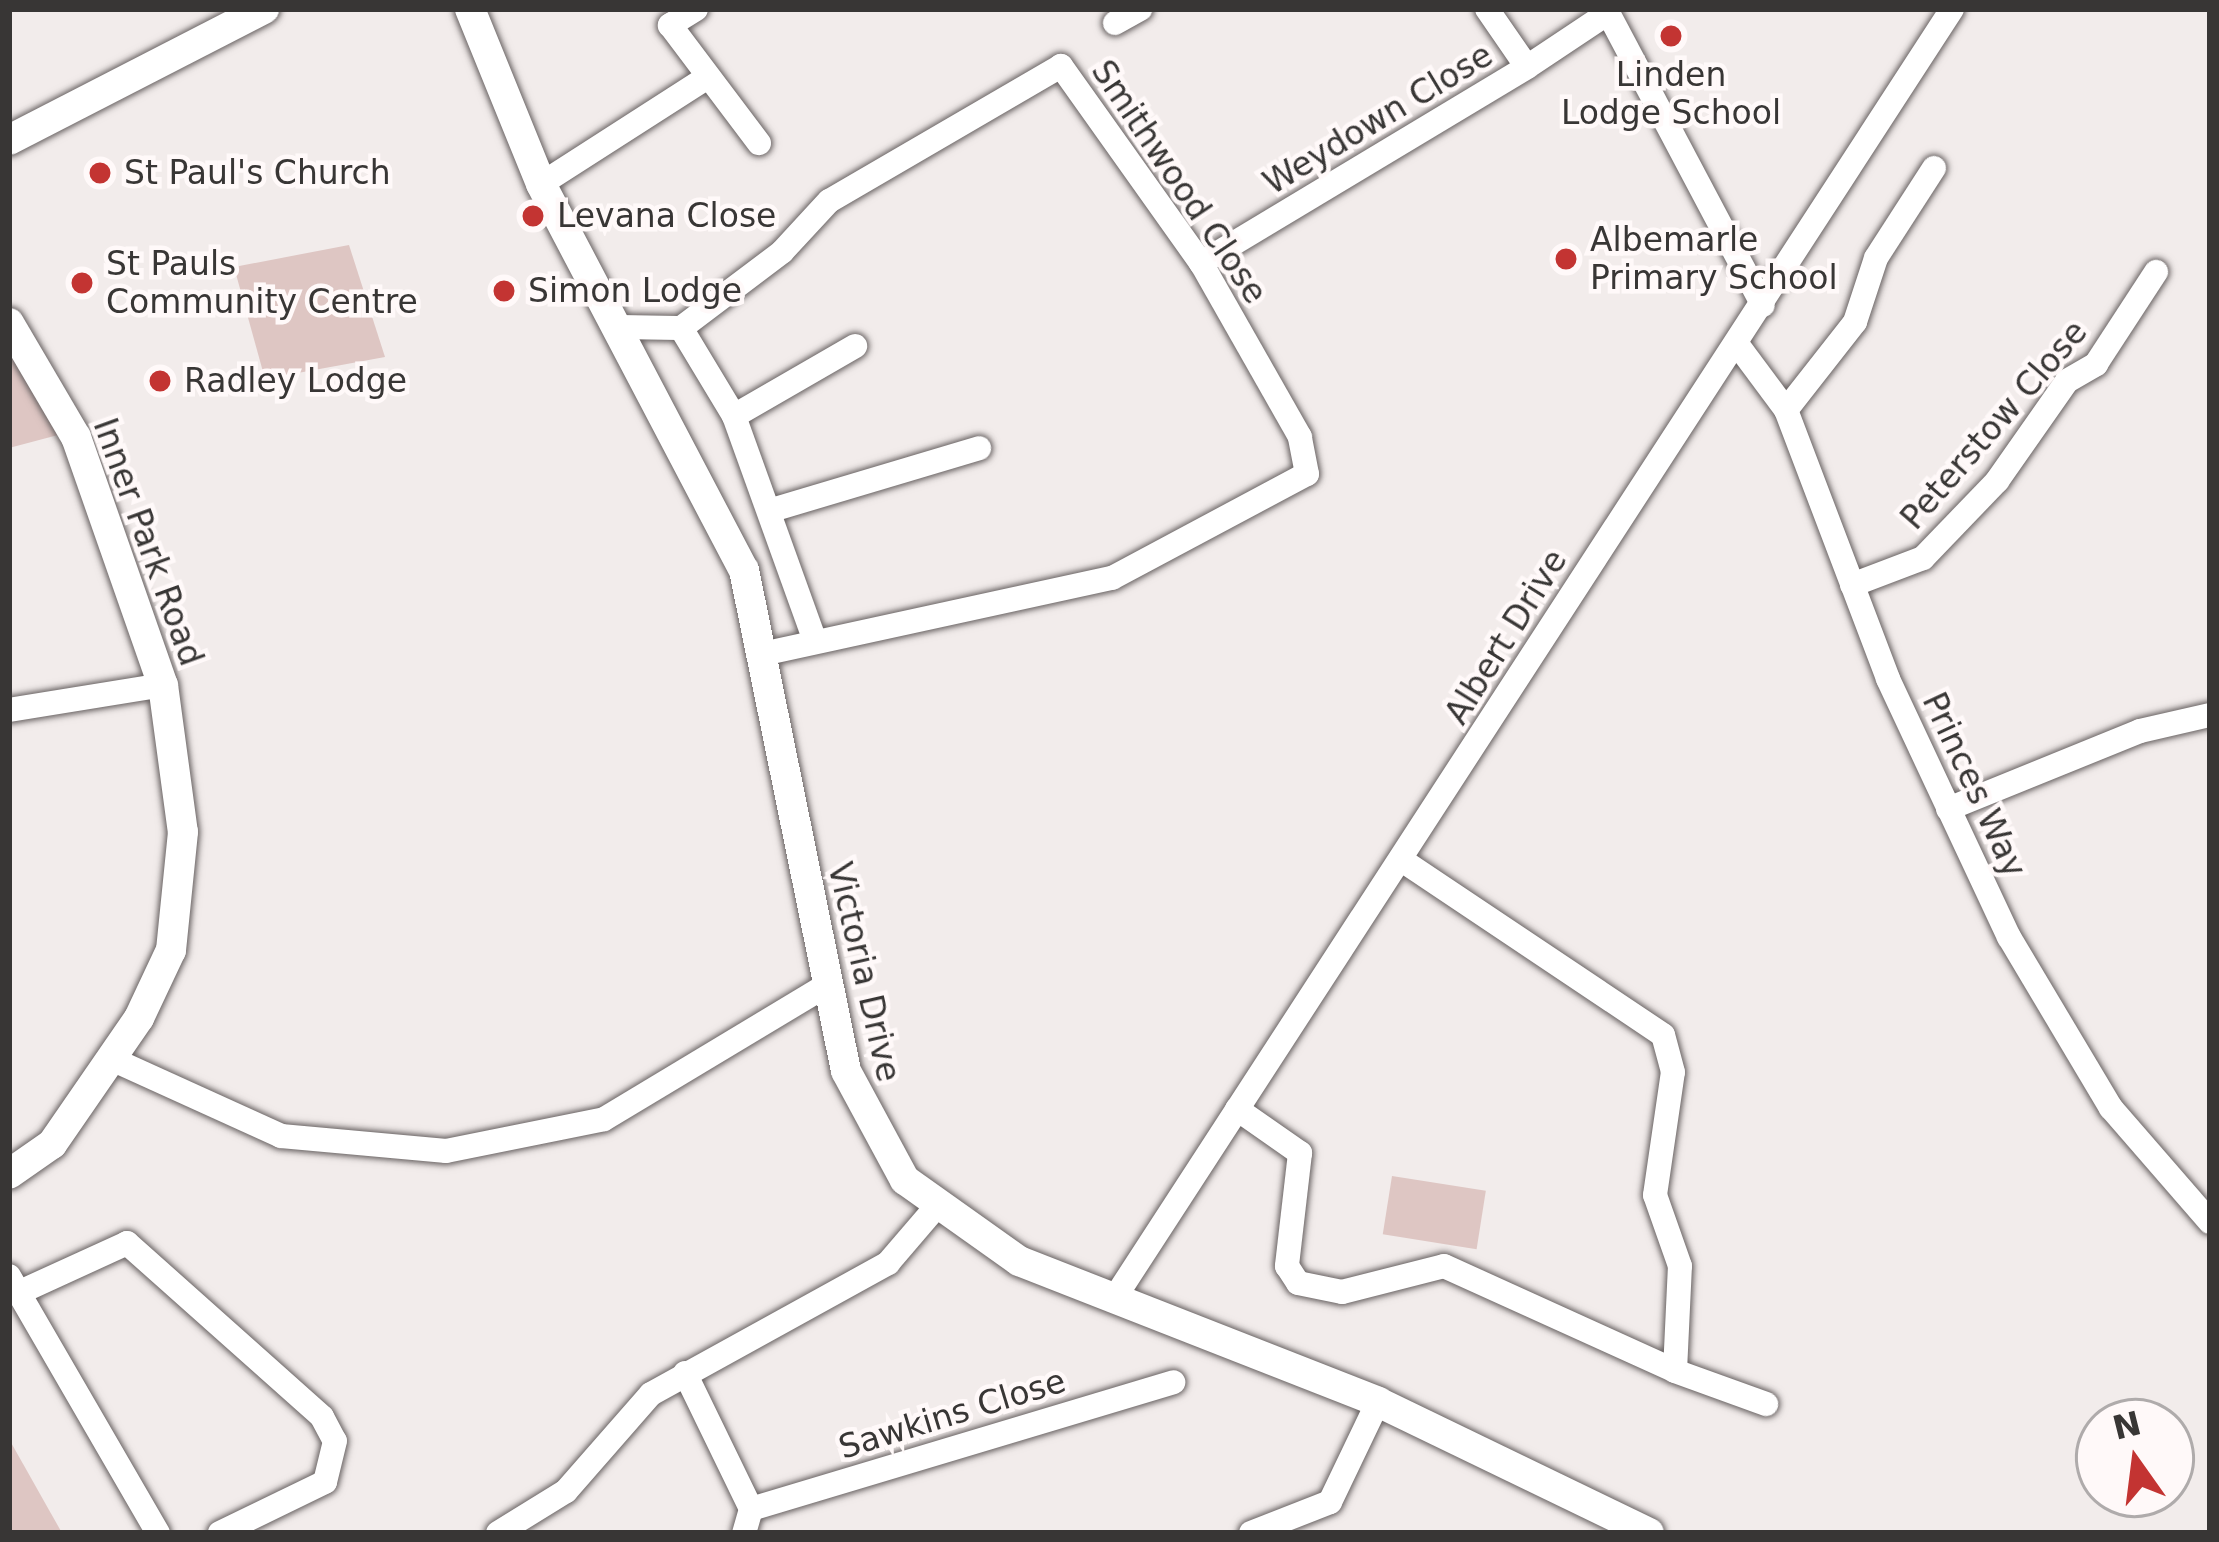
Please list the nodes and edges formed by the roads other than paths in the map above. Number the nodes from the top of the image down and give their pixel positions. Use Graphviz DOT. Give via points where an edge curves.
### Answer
graph roads {
  1 [pos="264,9"];
  2 [pos="470,9"];
  3 [pos="696,9"];
  4 [pos="1140,9"];
  5 [pos="1486,9"];
  6 [pos="1952,9"];
  7 [pos="1607,11"];
  8 [pos="1114,23"];
  9 [pos="1527,67"];
  10 [pos="706,78"];
  11 [pos="9,140"];
  12 [pos="759,143"];
  13 [pos="1934,168"];
  14 [pos="541,184"];
  15 [pos="1201,263"];
  16 [pos="2156,272"];
  17 [pos="1763,305"];
  18 [pos="9,323"];
  19 [pos="618,327"];
  20 [pos="681,328"];
  21 [pos="1737,344"];
  22 [pos="855,346"];
  23 [pos="1786,410"];
  24 [pos="734,416"];
  25 [pos="980,448"];
  26 [pos="775,509"];
  27 [pos="1852,585"];
  28 [pos="813,636"];
  29 [pos="767,653"];
  30 [pos="163,685"];
  31 [pos="9,710"];
  32 [pos="2210,715"];
  33 [pos="1948,809"];
  34 [pos="1403,861"];
  35 [pos="827,985"];
  36 [pos="116,1061"];
  37 [pos="1237,1109"];
  38 [pos="9,1174"];
  39 [pos="936,1207"];
  40 [pos="2210,1222"];
  41 [pos="14,1284"];
  42 [pos="1114,1299"];
  43 [pos="1675,1370"];
  44 [pos="685,1373"];
  45 [pos="1173,1382"];
  46 [pos="1378,1402"];
  47 [pos="1766,1404"];
  48 [pos="747,1521"];
  49 [pos="158,1533"];
  50 [pos="220,1533"];
  51 [pos="498,1533"];
  52 [pos="1251,1533"];
  53 [pos="1649,1533"];
  1 -- 11 [label="street"];
  2 -- 14 [label="street, Victoria Drive"];
  3 -- 10 [label="street" via="670,25"];
  4 -- 8 [label="street"];
  5 -- 9 [label="street, Weydown Close"];
  6 -- 17 [label="street, Albert Drive"];
  7 -- 9 [label="street, Weydown Close"];
  7 -- 17 [label="street"];
  9 -- 15 [label="street, Weydown Close"];
  10 -- 12 [label="street"];
  10 -- 14 [label="street"];
  13 -- 23 [label="street" via="1876,258 1855,322"];
  14 -- 19 [label="street, Victoria Drive"];
  15 -- 20 [label="street, Smithwood Close" via="1060,66 829,201"];
  15 -- 28 [label="street, Smithwood Close" via="1300,437 1306,473 1112,578"];
  16 -- 27 [label="street, Peterstow Close" via="2096,364 2066,381 1997,482 1923,558"];
  17 -- 21 [label="street, Albert Drive"];
  18 -- 30 [label="street, Inner Park Road" via="76,437"];
  19 -- 20 [label="street"];
  19 -- 29 [label="street, Victoria Drive" via="724,522"];
  20 -- 24 [label="street"];
  21 -- 23 [label="street, Princes Way"];
  21 -- 34 [label="street, Albert Drive"];
  22 -- 24 [label="street"];
  23 -- 27 [label="street, Princes Way"];
  24 -- 26 [label="street"];
  25 -- 26 [label="street"];
  26 -- 28 [label="street"];
  27 -- 33 [label="street, Princes Way"];
  28 -- 29 [label="street, Smithwood Close"];
  29 -- 35 [label="street, Victoria Drive"];
  30 -- 31 [label="street"];
  30 -- 36 [label="street, Inner Park Road" via="183,832 171,950"];
  32 -- 33 [label="street" via="2124,737"];
  33 -- 40 [label="street, Princes Way" via="2074,1053"];
  34 -- 37 [label="street, Albert Drive"];
  34 -- 43 [label="street" via="1663,1035 1672,1072 1655,1195 1680,1266"];
  35 -- 36 [label="street" via="604,1119 446,1151 281,1136"];
  35 -- 39 [label="street, Victoria Drive" via="858,1108"];
  36 -- 38 [label="street, Inner Park Road" via="52,1144"];
  37 -- 42 [label="street, Albert Drive"];
  37 -- 43 [label="street" via="1300,1153 1287,1266 1298,1283 1342,1292 1444,1266"];
  39 -- 42 [label="street, Victoria Drive" via="1019,1261"];
  39 -- 44 [label="street" via="888,1262"];
  41 -- 49 [label="street"];
  41 -- 50 [label="street" via="127,1243 322,1417 335,1442 325,1482"];
  42 -- 46 [label="street, Victoria Drive"];
  43 -- 47 [label="street"];
  44 -- 48 [label="street"];
  44 -- 51 [label="street" via="651,1394 566,1492"];
  45 -- 48 [label="street, Sawkins Close"];
  46 -- 52 [label="street" via="1330,1502"];
  46 -- 53 [label="street, Victoria Drive"];
}
